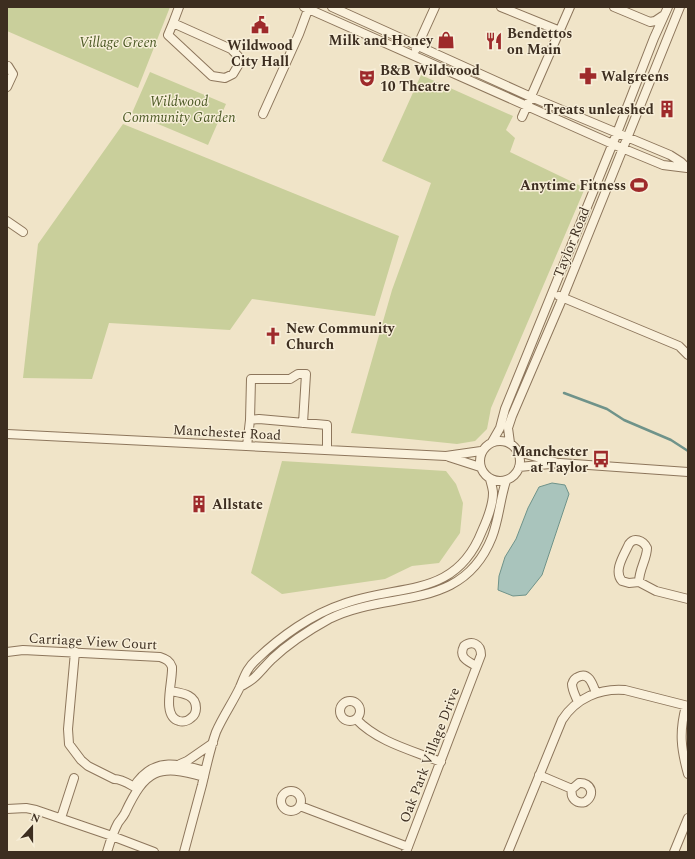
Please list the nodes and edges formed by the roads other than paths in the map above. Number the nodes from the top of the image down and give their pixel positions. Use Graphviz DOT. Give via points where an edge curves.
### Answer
graph roads {
  1 [pos="179,7"];
  2 [pos="332,7"];
  3 [pos="435,7"];
  4 [pos="501,7"];
  5 [pos="570,7"];
  6 [pos="614,7"];
  7 [pos="680,7"];
  8 [pos="307,8"];
  9 [pos="667,10"];
  10 [pos="644,20"];
  11 [pos="172,23"];
  12 [pos="560,31"];
  13 [pos="653,40"];
  14 [pos="418,45"];
  15 [pos="413,55"];
  16 [pos="8,66"];
  17 [pos="7,87"];
  18 [pos="531,97"];
  19 [pos="527,106"];
  20 [pos="263,114"];
  21 [pos="522,117"];
  22 [pos="618,133"];
  23 [pos="628,138"];
  24 [pos="613,144"];
  25 [pos="623,149"];
  26 [pos="688,168"];
  27 [pos="7,221"];
  28 [pos="23,232"];
  29 [pos="553,293"];
  30 [pos="563,297"];
  31 [pos="688,355"];
  32 [pos="250,420"];
  33 [pos="303,423"];
  34 [pos="7,434"];
  35 [pos="492,442"];
  36 [pos="510,443"];
  37 [pos="247,446"];
  38 [pos="327,450"];
  39 [pos="482,451"];
  40 [pos="518,452"];
  41 [pos="446,456"];
  42 [pos="560,463"];
  43 [pos="480,467"];
  44 [pos="519,467"];
  45 [pos="688,472"];
  46 [pos="490,479"];
  47 [pos="506,480"];
  48 [pos="639,582"];
  49 [pos="420,592"];
  50 [pos="688,599"];
  51 [pos="7,652"];
  52 [pos="75,652"];
  53 [pos="476,666"];
  54 [pos="170,691"];
  55 [pos="596,693"];
  56 [pos="578,702"];
  57 [pos="687,706"];
  58 [pos="356,719"];
  59 [pos="213,743"];
  60 [pos="441,762"];
  61 [pos="180,764"];
  62 [pos="205,774"];
  63 [pos="688,774"];
  64 [pos="539,775"];
  65 [pos="74,778"];
  66 [pos="572,789"];
  67 [pos="134,790"];
  68 [pos="300,806"];
  69 [pos="7,809"];
  70 [pos="61,818"];
  71 [pos="688,818"];
  72 [pos="112,836"];
  73 [pos="407,850"];
  74 [pos="107,852"];
  75 [pos="154,852"];
  76 [pos="184,852"];
  77 [pos="508,852"];
  78 [pos="674,852"];
  1 -- 11 [label="street"];
  2 -- 14 [label="street"];
  3 -- 14 [label="street"];
  4 -- 12 [label="street"];
  5 -- 12 [label="street"];
  6 -- 10 [label="street"];
  7 -- 23 [label="street, Taylor Road"];
  8 -- 15 [label="street"];
  8 -- 20 [label="street"];
  9 -- 10 [label="street" via="655,21"];
  9 -- 13 [label="street, Taylor Road"];
  10 -- 13 [label="street" via="652,29"];
  11 -- 11 [label="street" via="168,36 212,76 225,78 233,74 240,64 238,56 231,49"];
  12 -- 18 [label="street"];
  13 -- 22 [label="street, Taylor Road"];
  14 -- 15 [label="street"];
  14 -- 18 [label="street"];
  15 -- 19 [label="street"];
  16 -- 17 [label="street" via="13,74"];
  18 -- 19 [label="street"];
  18 -- 22 [label="street"];
  19 -- 21 [label="street"];
  19 -- 24 [label="street"];
  22 -- 23 [label="street"];
  22 -- 24 [label="street, Taylor Road"];
  23 -- 25 [label="street, Taylor Road"];
  23 -- 26 [label="street" via="674,158"];
  24 -- 25 [label="street"];
  24 -- 29 [label="street, Taylor Road"];
  25 -- 26 [label="street" via="663,165"];
  25 -- 30 [label="street, Taylor Road"];
  27 -- 28 [label="street"];
  29 -- 30 [label="street"];
  29 -- 35 [label="street, Taylor Road" via="505,409 500,428"];
  30 -- 31 [label="street" via="679,346"];
  30 -- 36 [label="street, Taylor Road" via="512,416 508,428"];
  32 -- 33 [label="street"];
  32 -- 33 [label="street" via="251,379 290,379 298,374 306,374"];
  32 -- 37 [label="street"];
  33 -- 38 [label="street" via="327,425"];
  34 -- 37 [label="street, Manchester Road"];
  35 -- 36 [label="street" via="501,440"];
  35 -- 39 [label="street"];
  36 -- 40 [label="street"];
  37 -- 38 [label="street, Manchester Road"];
  38 -- 41 [label="street, Manchester Road"];
  39 -- 41 [label="street, Manchester Road"];
  39 -- 43 [label="street" via="479,458"];
  40 -- 42 [label="street"];
  40 -- 44 [label="street" via="521,460"];
  41 -- 43 [label="street, Manchester Road"];
  42 -- 44 [label="street"];
  42 -- 45 [label="street"];
  43 -- 46 [label="street"];
  44 -- 47 [label="street" via="511,478"];
  46 -- 47 [label="street"];
  46 -- 49 [label="street" via="493,493 486,522 476,545 450,574"];
  47 -- 49 [label="street" via="492,536 477,562 467,574 445,589"];
  48 -- 48 [label="street" via="625,583 619,578 618,572 628,544 636,540 641,541 647,548"];
  48 -- 50 [label="street" via="656,591"];
  49 -- 59 [label="street" via="378,594 343,604 309,619 256,659 246,671"];
  51 -- 52 [label="street, Carriage View Court"];
  52 -- 54 [label="street, Carriage View Court" via="166,659 172,667"];
  52 -- 67 [label="street" via="69,744 88,766 114,779 116,783"];
  53 -- 60 [label="street, Oak Park Village Drive"];
  55 -- 56 [label="street"];
  55 -- 56 [label="street" via="590,679 584,675 579,676 572,684"];
  55 -- 57 [label="street" via="625,690"];
  56 -- 64 [label="street" via="562,720"];
  57 -- 63 [label="street" via="681,742"];
  58 -- 60 [label="street" via="375,735"];
  59 -- 61 [label="street"];
  59 -- 62 [label="street"];
  60 -- 73 [label="street, Oak Park Village Drive"];
  61 -- 62 [label="street"];
  61 -- 67 [label="street" via="160,765 144,773"];
  62 -- 67 [label="street" via="170,770 147,778"];
  62 -- 76 [label="street"];
  64 -- 66 [label="street"];
  64 -- 77 [label="street"];
  65 -- 70 [label="street"];
  67 -- 72 [label="street"];
  68 -- 73 [label="street"];
  69 -- 70 [label="street" via="26,808"];
  70 -- 72 [label="street"];
  71 -- 78 [label="street"];
  72 -- 74 [label="street"];
  72 -- 75 [label="street"];
}
